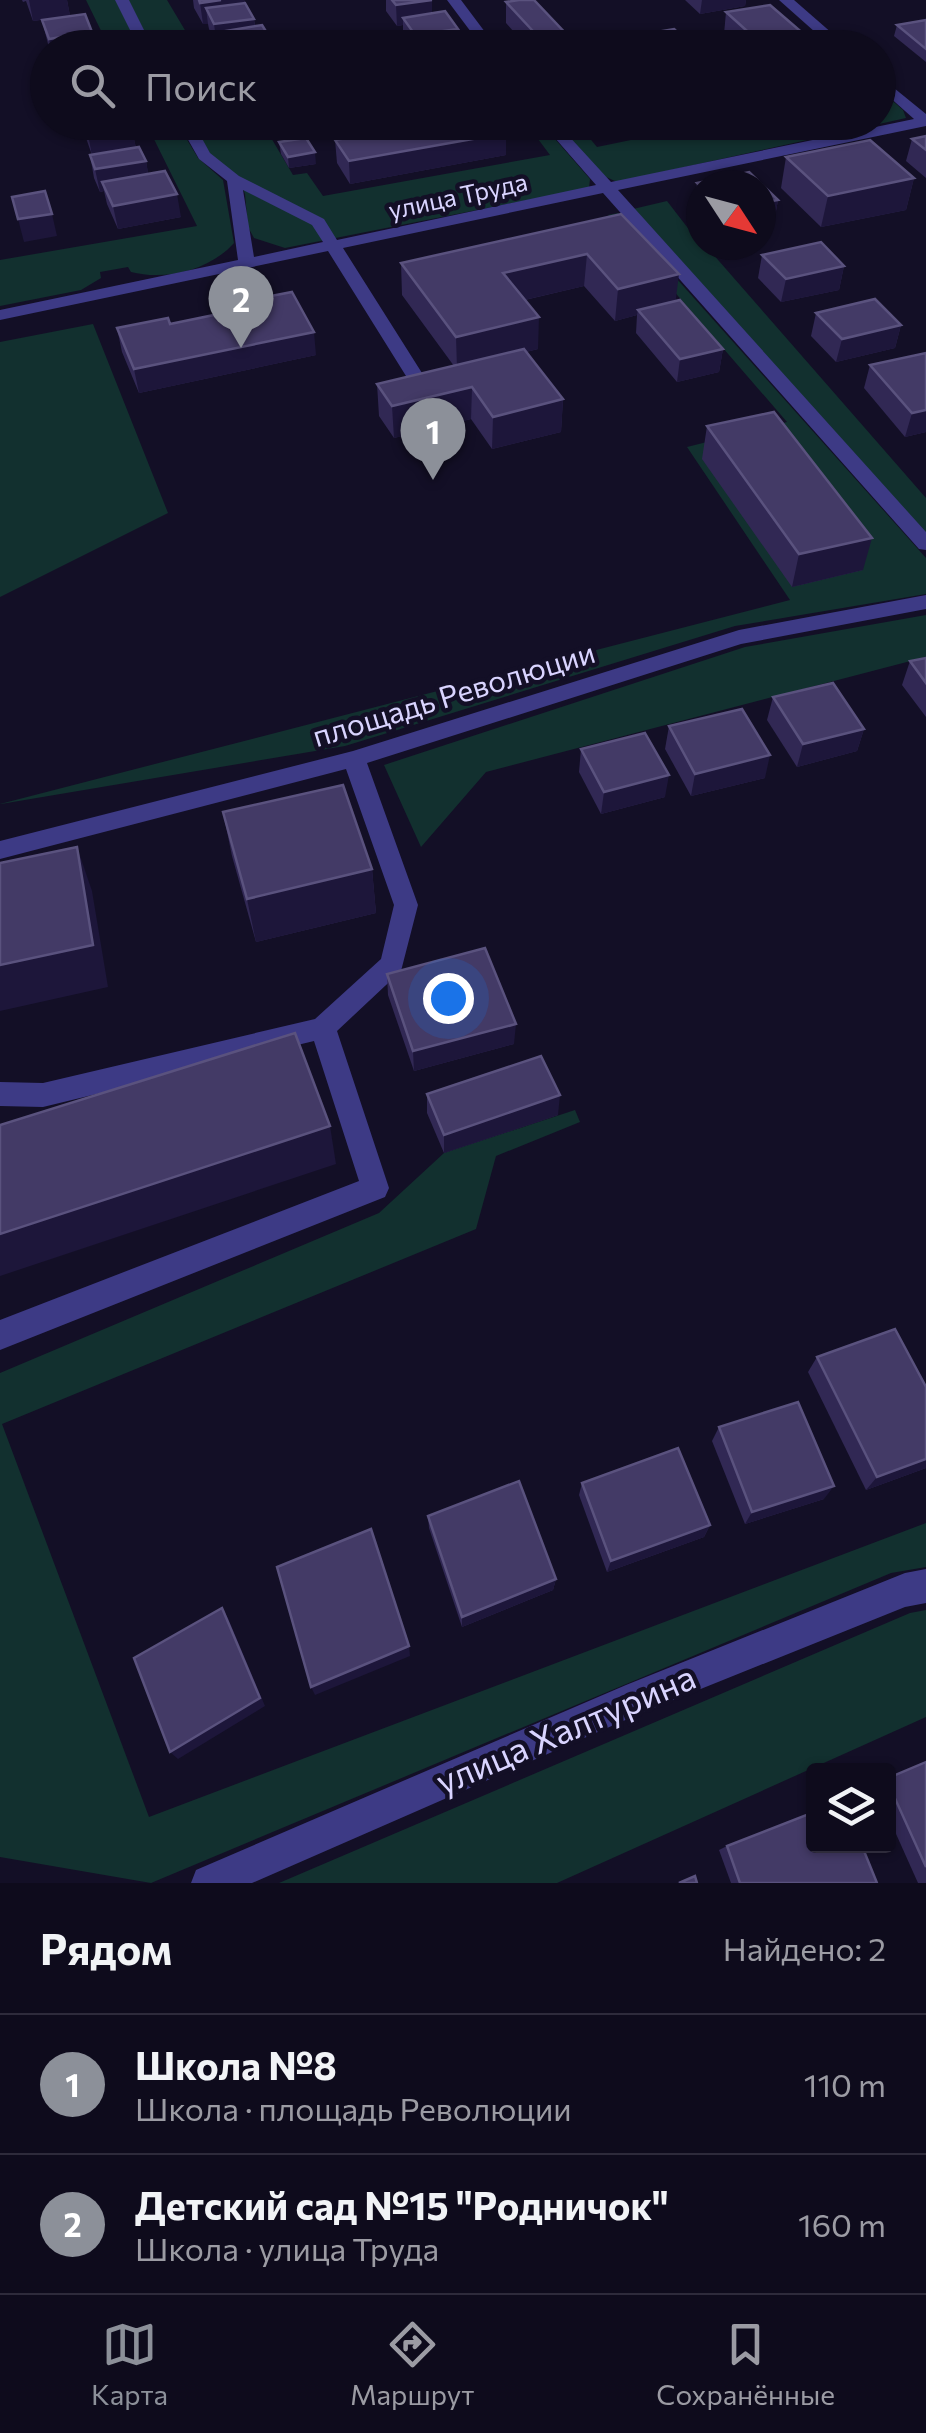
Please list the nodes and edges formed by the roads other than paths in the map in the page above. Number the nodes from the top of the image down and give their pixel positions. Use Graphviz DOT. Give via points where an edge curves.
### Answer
graph roads {
  1 [pos="122,0"];
  2 [pos="454,0"];
  3 [pos="786,0"];
  4 [pos="137,30"];
  5 [pos="476,30"];
  6 [pos="821,30"];
  7 [pos="896,95"];
  8 [pos="925,122"];
  9 [pos="896,128"];
  10 [pos="195,140"];
  11 [pos="564,140"];
  12 [pos="841,140"];
  13 [pos="234,179"];
  14 [pos="608,190"];
  15 [pos="334,248"];
  16 [pos="246,266"];
  17 [pos="0,315"];
  18 [pos="425,392"];
  19 [pos="926,544"];
  20 [pos="926,602"];
  21 [pos="354,759"];
  22 [pos="0,850"];
  23 [pos="323,1028"];
  24 [pos="0,1094"];
  25 [pos="0,1335"];
  26 [pos="926,1586"];
  27 [pos="209,1883"];
  1 -- 4 [label="street"];
  2 -- 5 [label="street"];
  3 -- 6 [label="street"];
  7 -- 8 [label="street"];
  8 -- 9 [label="street, улица Труда"];
  10 -- 13 [label="street"];
  11 -- 14 [label="street"];
  12 -- 14 [label="street, улица Труда"];
  13 -- 15 [label="street" via="318,222"];
  13 -- 16 [label="street"];
  14 -- 15 [label="street, улица Труда"];
  14 -- 19 [label="street"];
  15 -- 16 [label="street, улица Труда"];
  15 -- 18 [label="street"];
  16 -- 17 [label="street, улица Труда"];
  20 -- 21 [label="street, площадь Революции" via="739,637"];
  21 -- 22 [label="street, площадь Революции"];
  21 -- 23 [label="street" via="406,905 392,964"];
  23 -- 24 [label="street" via="43,1095"];
  23 -- 25 [label="street" via="375,1188"];
  26 -- 27 [label="street, улица Халтурина" via="638,1697"];
}
